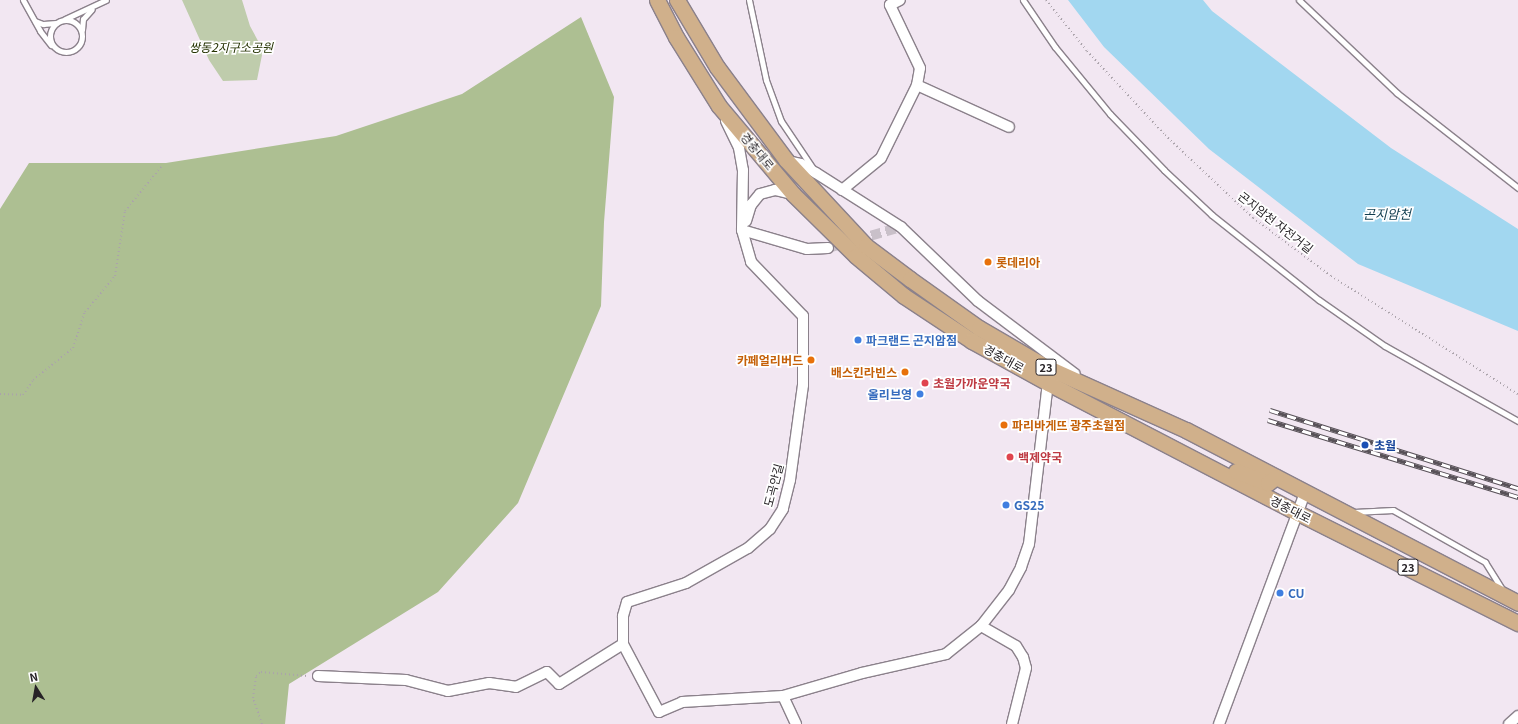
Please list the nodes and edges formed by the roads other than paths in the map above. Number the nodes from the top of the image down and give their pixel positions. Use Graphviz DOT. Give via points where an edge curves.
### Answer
graph roads {
  1 [pos="24,0"];
  2 [pos="106,0"];
  3 [pos="657,0"];
  4 [pos="677,0"];
  5 [pos="749,0"];
  6 [pos="900,0"];
  7 [pos="1023,0"];
  8 [pos="1299,0"];
  9 [pos="94,7"];
  10 [pos="32,18"];
  11 [pos="59,22"];
  12 [pos="82,31"];
  13 [pos="54,47"];
  14 [pos="917,85"];
  15 [pos="719,106"];
  16 [pos="1009,127"];
  17 [pos="786,160"];
  18 [pos="816,173"];
  19 [pos="1518,188"];
  20 [pos="842,190"];
  21 [pos="793,194"];
  22 [pos="742,230"];
  23 [pos="828,248"];
  24 [pos="1048,383"];
  25 [pos="1103,392"];
  26 [pos="1518,421"];
  27 [pos="1224,474"];
  28 [pos="1276,477"];
  29 [pos="1305,493"];
  30 [pos="1298,513"];
  31 [pos="1346,513"];
  32 [pos="1513,600"];
  33 [pos="1518,623"];
  34 [pos="981,626"];
  35 [pos="623,644"];
  36 [pos="318,676"];
  37 [pos="783,696"];
  38 [pos="1518,716"];
  39 [pos="796,724"];
  40 [pos="1012,724"];
  41 [pos="1219,724"];
  42 [pos="1509,724"];
  1 -- 10 [label="lane"];
  2 -- 9 [label="lane"];
  3 -- 15 [label="main road, 경충대로 / 23"];
  4 -- 17 [label="main road, 경충대로 / 23" via="717,67"];
  5 -- 18 [label="lane" via="766,80 781,121"];
  6 -- 14 [label="street" via="890,5 920,68"];
  7 -- 26 [label="lane" via="1055,46 1110,114 1212,216 1319,300 1385,346"];
  8 -- 19 [label="lane" via="1397,93"];
  9 -- 11 [label="lane"];
  9 -- 12 [label="lane" via="83,19"];
  10 -- 11 [label="lane" via="43,24"];
  10 -- 13 [label="lane"];
  11 -- 12 [label="lane" via="76,23"];
  11 -- 13 [label="lane" via="50,36"];
  12 -- 13 [label="lane" via="82,42 74,51 63,52"];
  14 -- 16 [label="street"];
  14 -- 20 [label="street" via="880,158"];
  15 -- 21 [label="main road, 경충대로 / 23"];
  15 -- 22 [label="street, 도곡안길" via="739,148 743,170"];
  17 -- 18 [label="street" via="801,164"];
  17 -- 25 [label="main road, 경충대로 / 23" via="866,246 910,279 979,328 1048,368"];
  18 -- 20 [label="street"];
  20 -- 25 [label="street" via="901,227 978,301 1053,360"];
  21 -- 22 [label="street" via="775,190 760,194 751,205"];
  21 -- 24 [label="main road, 경충대로 / 23" via="856,256 904,296 972,341"];
  22 -- 23 [label="street" via="807,249"];
  22 -- 35 [label="street, 도곡안길" via="751,262 803,316 802,385 790,480 783,508 770,529 748,548 686,583 627,602 623,616"];
  24 -- 27 [label="main road, 경충대로 / 23"];
  24 -- 34 [label="street" via="1029,544 1021,567 1008,590"];
  25 -- 28 [label="main road, 경충대로 / 23" via="1186,430"];
  27 -- 28 [label="main road" via="1241,472 1268,483"];
  27 -- 30 [label="main road, 경충대로 / 23"];
  28 -- 29 [label="main road, 경충대로 / 23"];
  29 -- 30 [label="street"];
  29 -- 31 [label="main road, 경충대로 / 23"];
  30 -- 33 [label="main road, 경충대로 / 23"];
  30 -- 41 [label="street"];
  31 -- 32 [label="main road, 경충대로 / 23"];
  31 -- 32 [label="lane" via="1393,510 1485,562"];
  34 -- 37 [label="street" via="946,654 862,673"];
  34 -- 40 [label="street" via="1016,646 1026,668"];
  35 -- 36 [label="street" via="559,684 547,672 516,687 489,683 448,691 406,680"];
  35 -- 37 [label="street, 도곡안길" via="659,712 689,702"];
  37 -- 39 [label="street"];
  38 -- 42 [label="street"];
}
